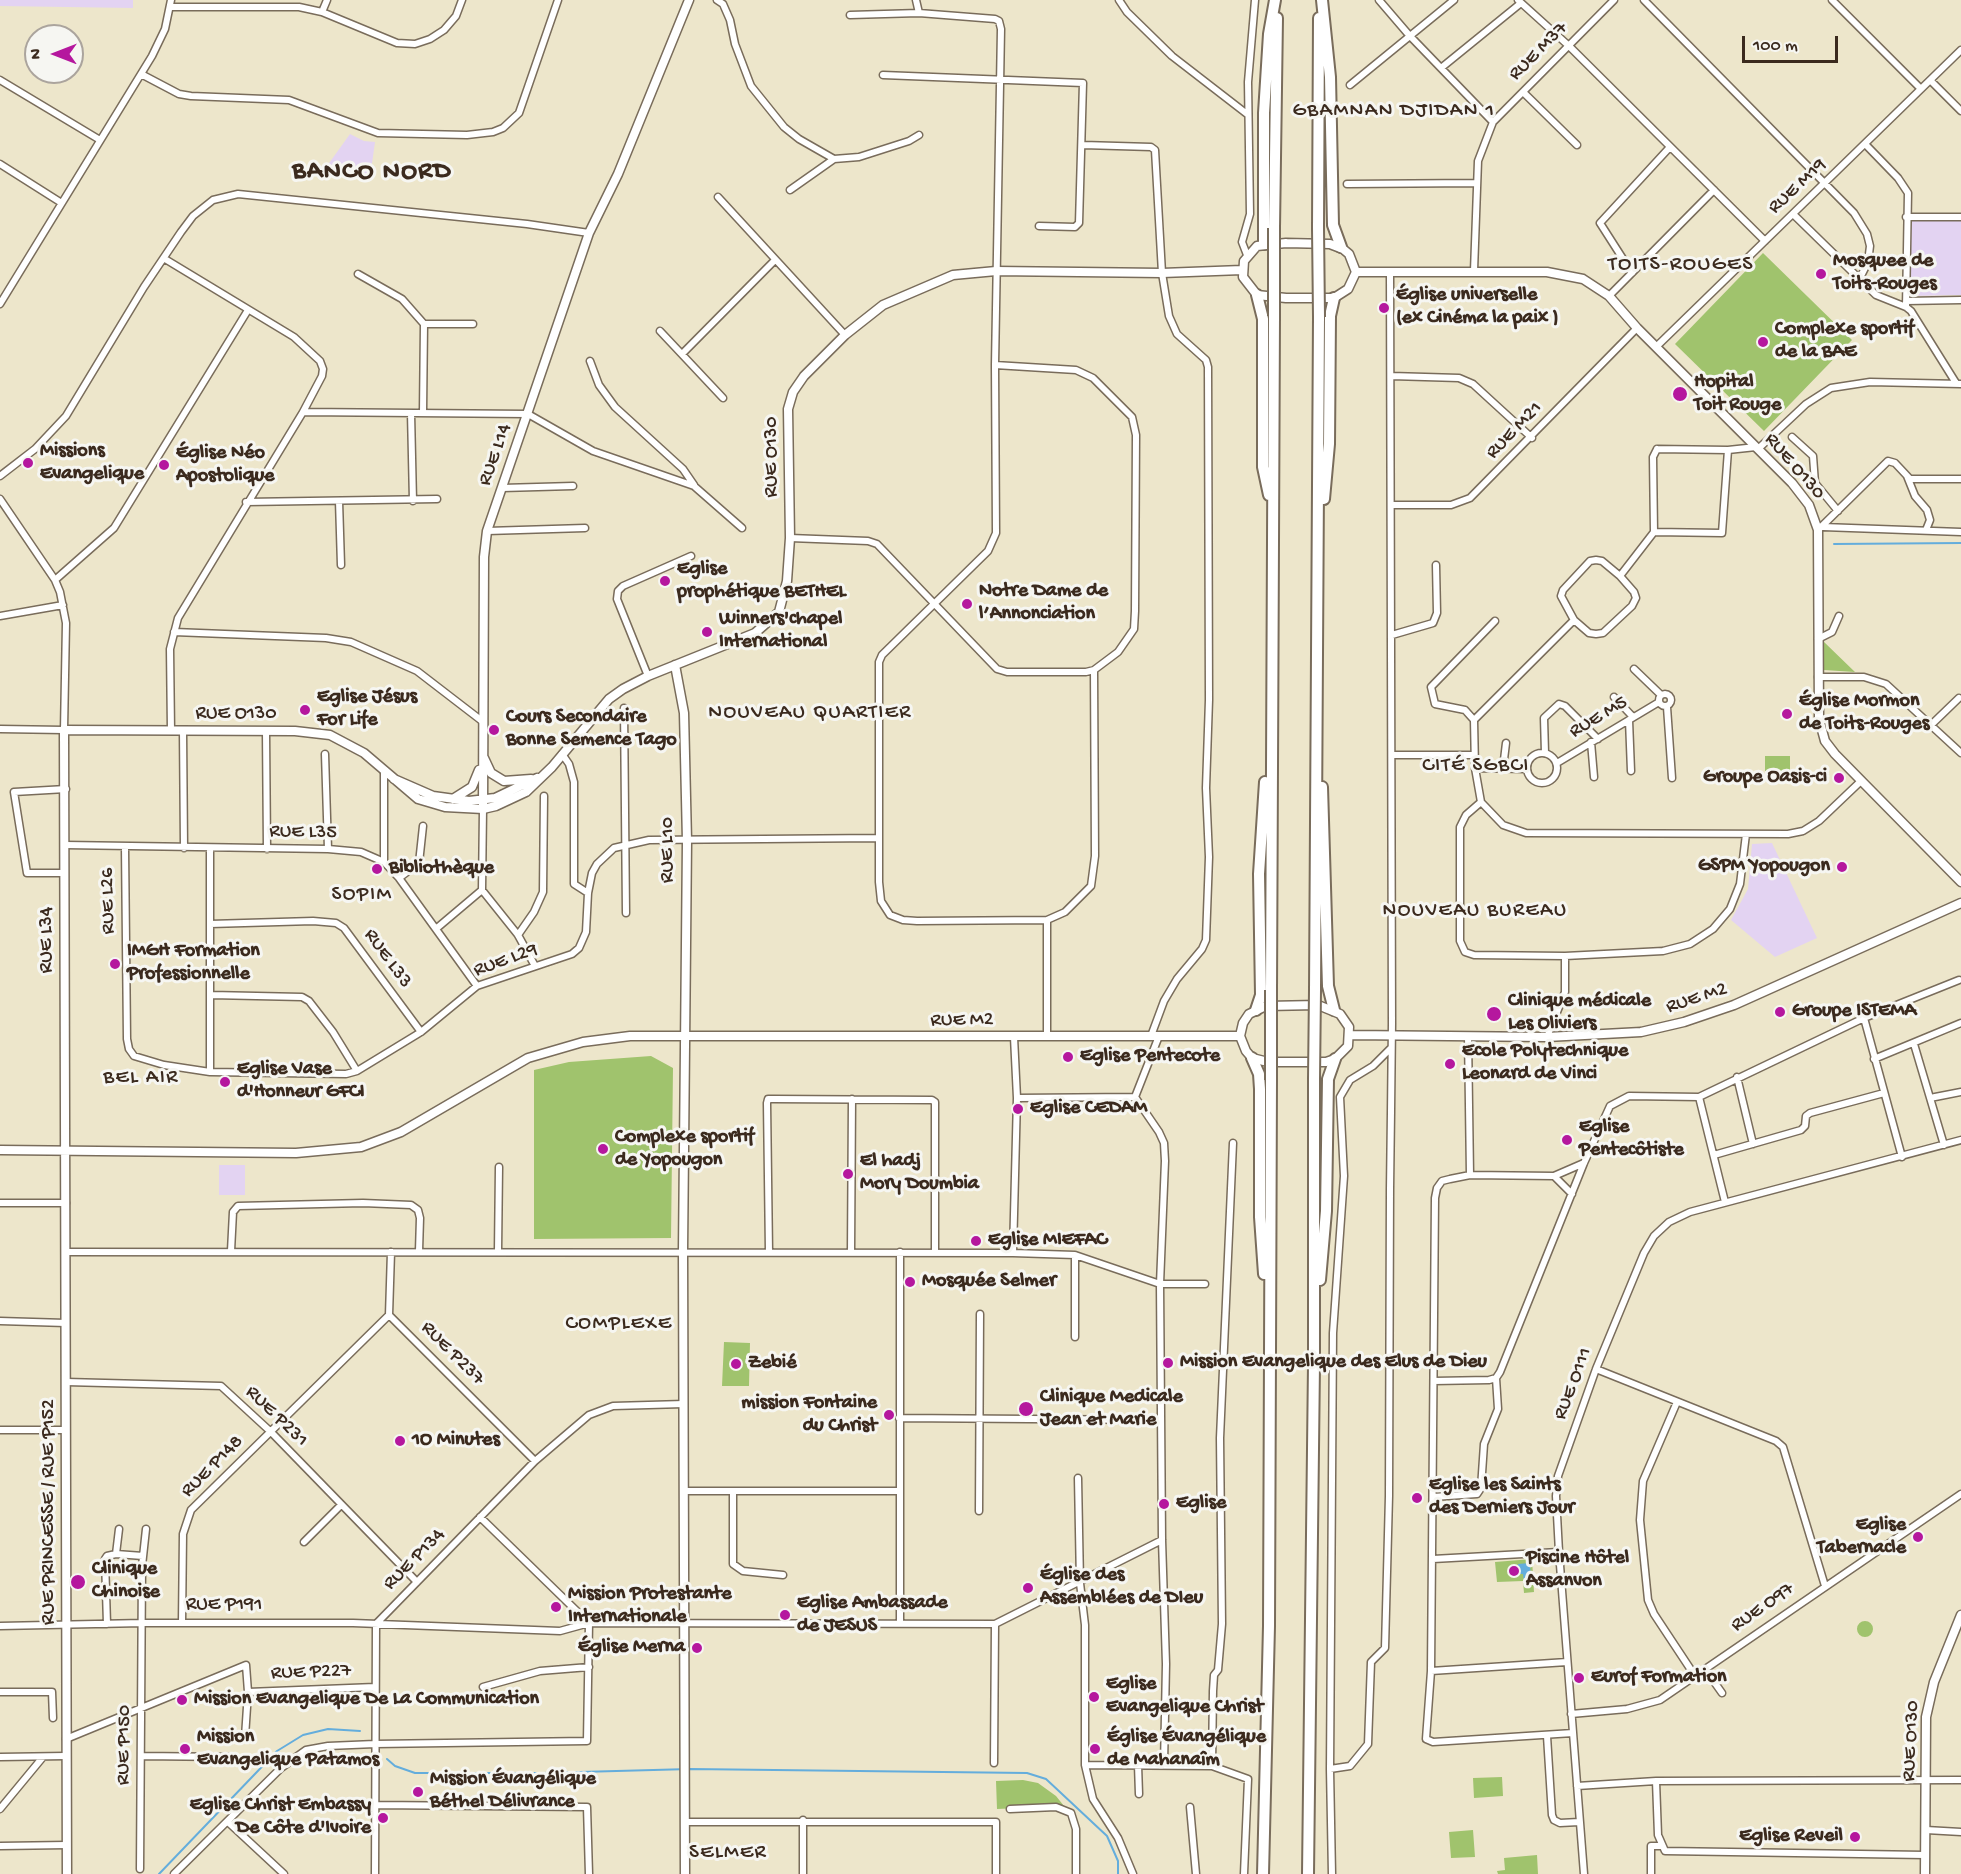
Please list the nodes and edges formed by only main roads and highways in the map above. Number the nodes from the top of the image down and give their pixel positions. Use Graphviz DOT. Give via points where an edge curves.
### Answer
graph roads {
  1 [pos="1276,0"];
  2 [pos="1320,0"];
  3 [pos="1264,244"];
  4 [pos="1341,247"];
  5 [pos="1257,295"];
  6 [pos="1334,298"];
  7 [pos="1273,516"];
  8 [pos="1318,550"];
  9 [pos="1271,704"];
  10 [pos="1317,706"];
  11 [pos="1256,1010"];
  12 [pos="1334,1010"];
  13 [pos="1252,1058"];
  14 [pos="1335,1059"];
  15 [pos="1270,1361"];
  16 [pos="1314,1364"];
  17 [pos="1263,1874"];
  18 [pos="1308,1874"];
  1 -- 3 [label="highway" via="1269,34 1264,114"];
  1 -- 7 [label="highway, bridge"];
  2 -- 4 [label="highway" via="1330,76 1333,225"];
  2 -- 8 [label="highway, bridge"];
  5 -- 7 [label="highway" via="1263,319 1263,467"];
  6 -- 8 [label="highway" via="1330,316 1329,444"];
  7 -- 9 [label="highway"];
  8 -- 10 [label="highway"];
  9 -- 11 [label="highway" via="1259,874 1261,995"];
  9 -- 15 [label="highway, bridge"];
  10 -- 12 [label="highway" via="1326,857 1328,986"];
  10 -- 16 [label="highway, bridge"];
  13 -- 15 [label="highway" via="1260,1089 1260,1217"];
  14 -- 16 [label="highway" via="1328,1078 1326,1211"];
  15 -- 17 [label="highway"];
  16 -- 18 [label="highway"];
}
